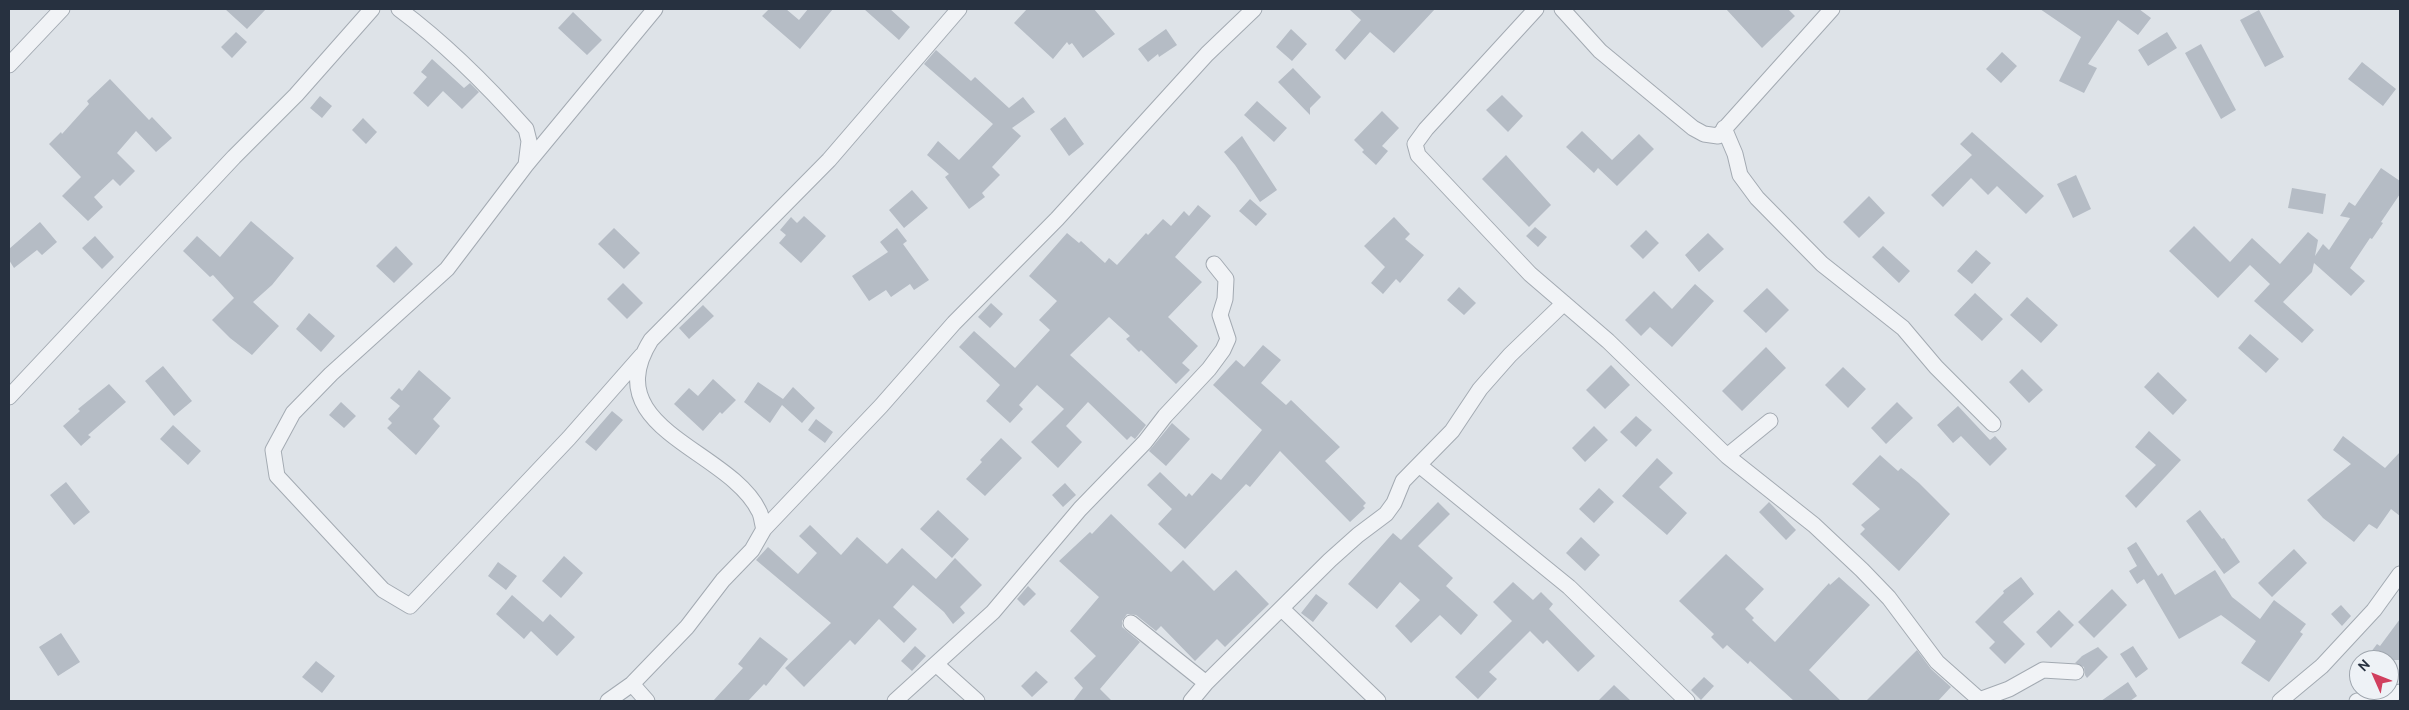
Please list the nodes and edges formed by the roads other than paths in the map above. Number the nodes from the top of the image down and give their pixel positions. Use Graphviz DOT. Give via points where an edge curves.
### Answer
graph roads {
  1 [pos="62,9"];
  2 [pos="372,9"];
  3 [pos="399,9"];
  4 [pos="655,9"];
  5 [pos="959,9"];
  6 [pos="1254,9"];
  7 [pos="1536,9"];
  8 [pos="1562,9"];
  9 [pos="1832,9"];
  10 [pos="9,65"];
  11 [pos="1724,128"];
  12 [pos="526,164"];
  13 [pos="1214,264"];
  14 [pos="1564,303"];
  15 [pos="642,354"];
  16 [pos="9,398"];
  17 [pos="1770,421"];
  18 [pos="1993,424"];
  19 [pos="1727,456"];
  20 [pos="1419,465"];
  21 [pos="764,529"];
  22 [pos="2400,574"];
  23 [pos="1282,609"];
  24 [pos="1131,623"];
  25 [pos="937,666"];
  26 [pos="2076,672"];
  27 [pos="1206,683"];
  28 [pos="632,684"];
  29 [pos="2400,692"];
  30 [pos="608,701"];
  31 [pos="647,701"];
  32 [pos="895,701"];
  33 [pos="978,701"];
  34 [pos="1191,701"];
  35 [pos="1378,701"];
  36 [pos="1687,701"];
  37 [pos="1980,701"];
  38 [pos="2280,701"];
  39 [pos="2358,701"];
  1 -- 10 [label="street"];
  2 -- 16 [label="street" via="296,95"];
  3 -- 12 [label="street" via="430,32 473,72 526,129 529,142"];
  4 -- 12 [label="street"];
  5 -- 15 [label="street" via="829,160 651,340"];
  6 -- 21 [label="street" via="1207,54 1057,220 954,323 881,406"];
  7 -- 14 [label="street" via="1415,144 1418,155 1530,274"];
  8 -- 11 [label="street" via="1600,51 1693,128 1718,136"];
  9 -- 11 [label="street"];
  11 -- 18 [label="street" via="1740,175 1756,198 1822,264 1902,328"];
  12 -- 15 [label="street" via="447,268 293,413 273,450 277,476 384,590 410,606 569,438"];
  13 -- 25 [label="street" via="1226,279 1220,315 1228,339 1223,350 1145,442 1080,509 993,612"];
  14 -- 19 [label="street"];
  14 -- 20 [label="street" via="1510,355 1480,389 1452,431"];
  15 -- 21 [label="street" via="637,376 641,403 657,424 743,489 759,511"];
  17 -- 19 [label="street"];
  19 -- 37 [label="street" via="1814,525 1862,570 1889,598 1937,662"];
  20 -- 23 [label="street" via="1403,481 1394,504 1386,514 1358,534"];
  20 -- 36 [label="street" via="1569,587"];
  21 -- 28 [label="street" via="752,550"];
  22 -- 38 [label="street" via="2374,610 2328,659"];
  23 -- 27 [label="street"];
  23 -- 35 [label="street"];
  24 -- 27 [label="street"];
  25 -- 32 [label="street"];
  25 -- 33 [label="street"];
  26 -- 37 [label="street" via="2043,670"];
  27 -- 34 [label="street"];
  28 -- 30 [label="street"];
  28 -- 31 [label="street"];
  29 -- 39 [label="street"];
}
